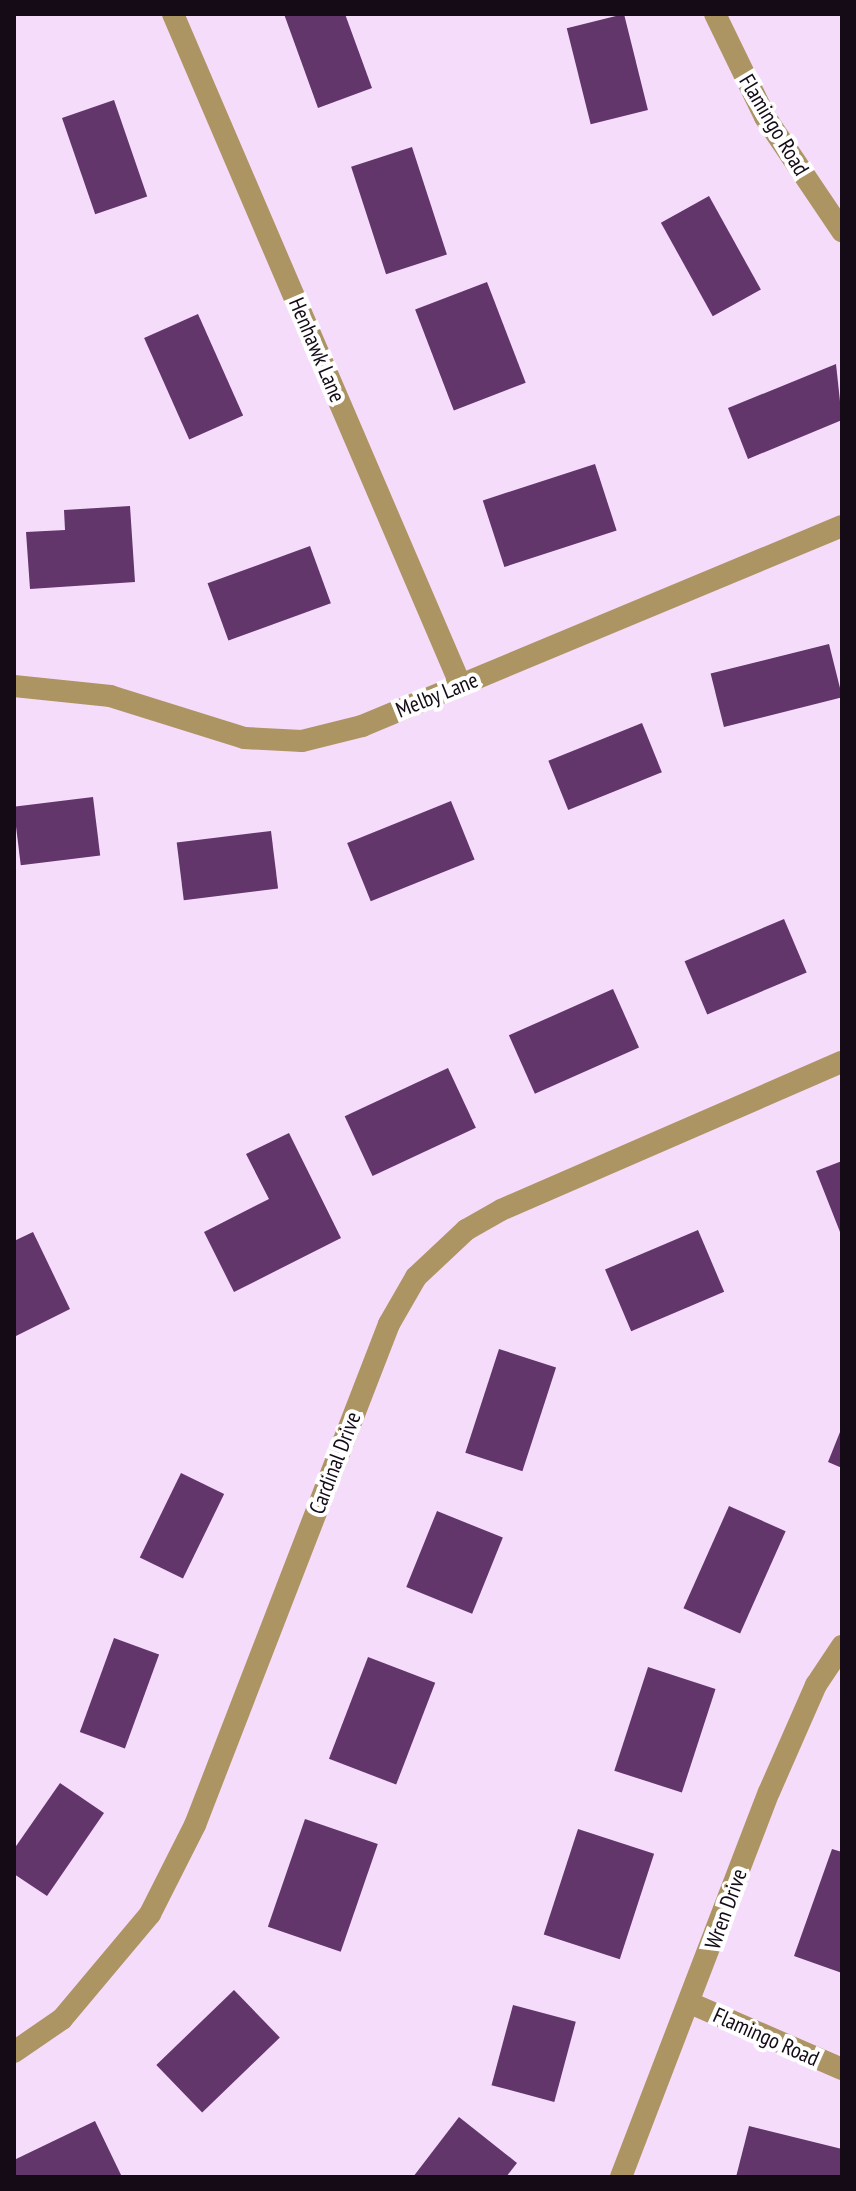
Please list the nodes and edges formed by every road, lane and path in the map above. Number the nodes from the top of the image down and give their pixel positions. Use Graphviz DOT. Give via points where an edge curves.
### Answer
graph roads {
  1 [pos="173,14"];
  2 [pos="715,14"];
  3 [pos="842,231"];
  4 [pos="842,526"];
  5 [pos="14,686"];
  6 [pos="461,686"];
  7 [pos="842,1062"];
  8 [pos="842,1646"];
  9 [pos="690,2003"];
  10 [pos="14,2052"];
  11 [pos="842,2069"];
  12 [pos="621,2177"];
  1 -- 6 [label="street, Henhawk Lane"];
  2 -- 3 [label="street, Flamingo Road" via="765,117"];
  4 -- 6 [label="street, Melby Lane"];
  5 -- 6 [label="street, Melby Lane" via="110,696 273,742 362,726"];
  7 -- 10 [label="street, Cardinal Drive" via="501,1210 466,1230 416,1277 389,1324 195,1825 150,1914 62,2019"];
  8 -- 9 [label="street, Wren Drive" via="816,1685 769,1792"];
  9 -- 11 [label="street, Flamingo Road"];
  9 -- 12 [label="street, Wren Drive"];
}
